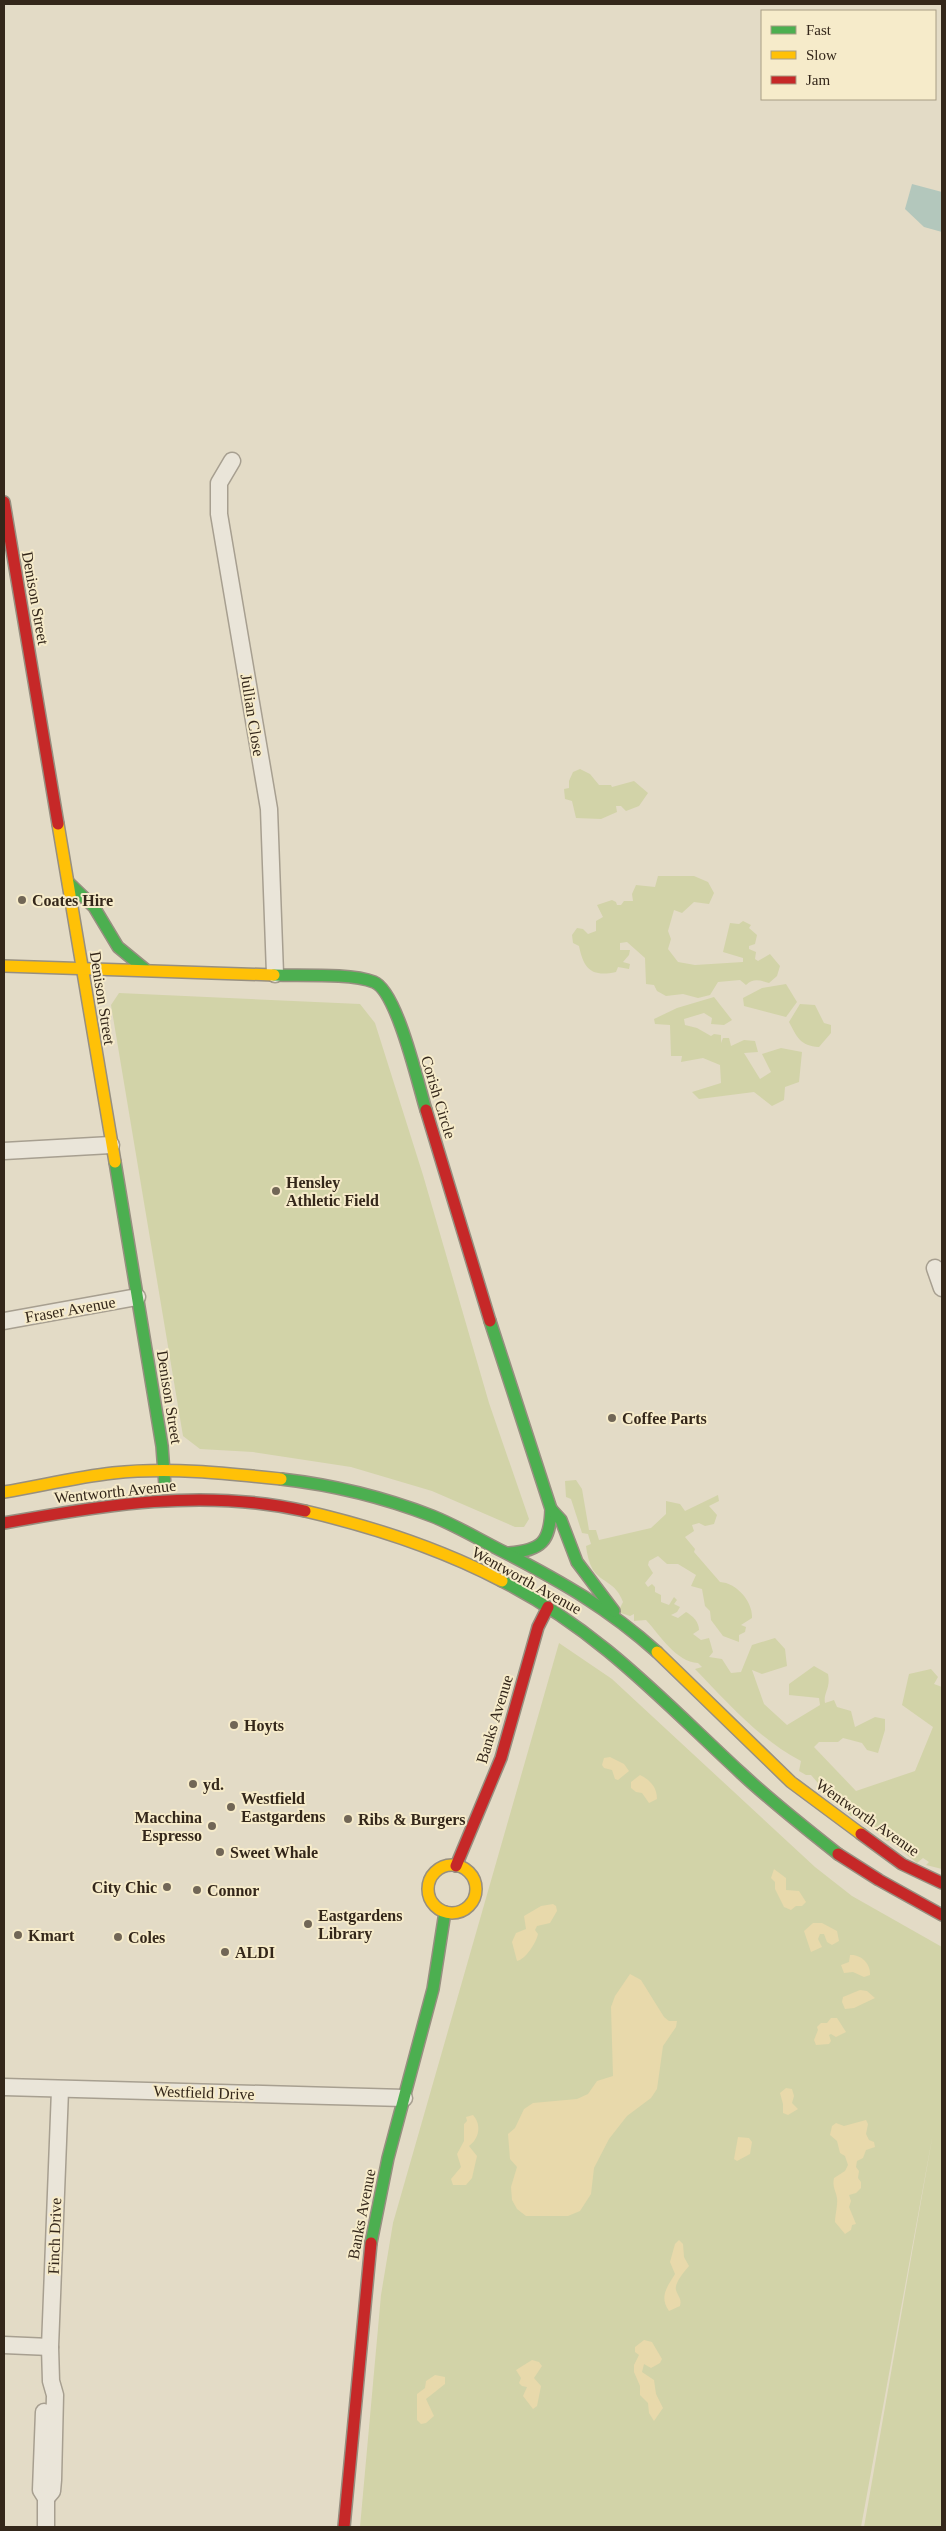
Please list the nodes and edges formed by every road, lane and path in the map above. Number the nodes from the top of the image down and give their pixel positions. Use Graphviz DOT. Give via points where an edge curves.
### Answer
graph roads {
  1 [pos="232,461"];
  2 [pos="4,502"];
  3 [pos="68,882"];
  4 [pos="4,966"];
  5 [pos="82,968"];
  6 [pos="146,970"];
  7 [pos="275,974"];
  8 [pos="111,1144"];
  9 [pos="4,1151"];
  10 [pos="935,1268"];
  11 [pos="942,1288"];
  12 [pos="137,1297"];
  13 [pos="4,1321"];
  14 [pos="164,1470"];
  15 [pos="4,1492"];
  16 [pos="166,1500"];
  17 [pos="551,1509"];
  18 [pos="4,1523"];
  19 [pos="510,1553"];
  20 [pos="556,1595"];
  21 [pos="627,1625"];
  22 [pos="456,1866"];
  23 [pos="942,1883"];
  24 [pos="445,1912"];
  25 [pos="942,1916"];
  26 [pos="4,2087"];
  27 [pos="60,2090"];
  28 [pos="404,2098"];
  29 [pos="4,2345"];
  30 [pos="50,2347"];
  31 [pos="46,2527"];
  32 [pos="344,2527"];
  1 -- 7 [label="street, Jullian Close" via="220,483 220,514 269,809"];
  2 -- 3 [label="main road, Denison Street"];
  3 -- 5 [label="main road, Denison Street"];
  3 -- 6 [label="main road" via="94,907 118,947"];
  4 -- 5 [label="main road, Corish Circle"];
  5 -- 6 [label="main road, Corish Circle"];
  5 -- 8 [label="main road, Denison Street"];
  6 -- 7 [label="main road, Corish Circle"];
  7 -- 17 [label="main road, Corish Circle" via="373,980 391,998"];
  8 -- 9 [label="street"];
  8 -- 12 [label="main road, Denison Street"];
  10 -- 11 [label="street"];
  12 -- 13 [label="street, Fraser Avenue"];
  12 -- 14 [label="main road, Denison Street"];
  14 -- 15 [label="main road, Wentworth Avenue" via="99,1475"];
  14 -- 16 [label="main road, Denison Street"];
  14 -- 19 [label="main road, Wentworth Avenue" via="293,1478 378,1497 434,1517"];
  16 -- 18 [label="main road, Wentworth Avenue" via="94,1507"];
  16 -- 20 [label="main road, Wentworth Avenue" via="281,1506 362,1524"];
  17 -- 19 [label="main road, Corish Circle" via="551,1530 544,1542 526,1552"];
  17 -- 21 [label="main road, Corish Circle" via="561,1520 577,1562 589,1581"];
  19 -- 20 [label="main road, Wentworth Avenue"];
  20 -- 21 [label="main road, Wentworth Avenue"];
  20 -- 22 [label="main road, Banks Avenue" via="538,1627 501,1758"];
  20 -- 25 [label="main road, Wentworth Avenue" via="570,1620 619,1657 757,1789 856,1868"];
  21 -- 23 [label="main road, Wentworth Avenue" via="791,1782 902,1864"];
  22 -- 24 [label="main road" via="437,1870 430,1878 428,1887 433,1904"];
  22 -- 24 [label="main road" via="473,1877 476,1891 465,1909"];
  24 -- 28 [label="main road, Banks Avenue" via="433,1989"];
  26 -- 27 [label="street, Westfield Drive"];
  27 -- 28 [label="street, Westfield Drive"];
  27 -- 30 [label="street, Finch Drive"];
  28 -- 32 [label="main road, Banks Avenue" via="369,2252"];
  29 -- 30 [label="street"];
  30 -- 31 [label="street, Finch Drive" via="51,2381 55,2395 53,2480 52,2491 46,2498"];
}
